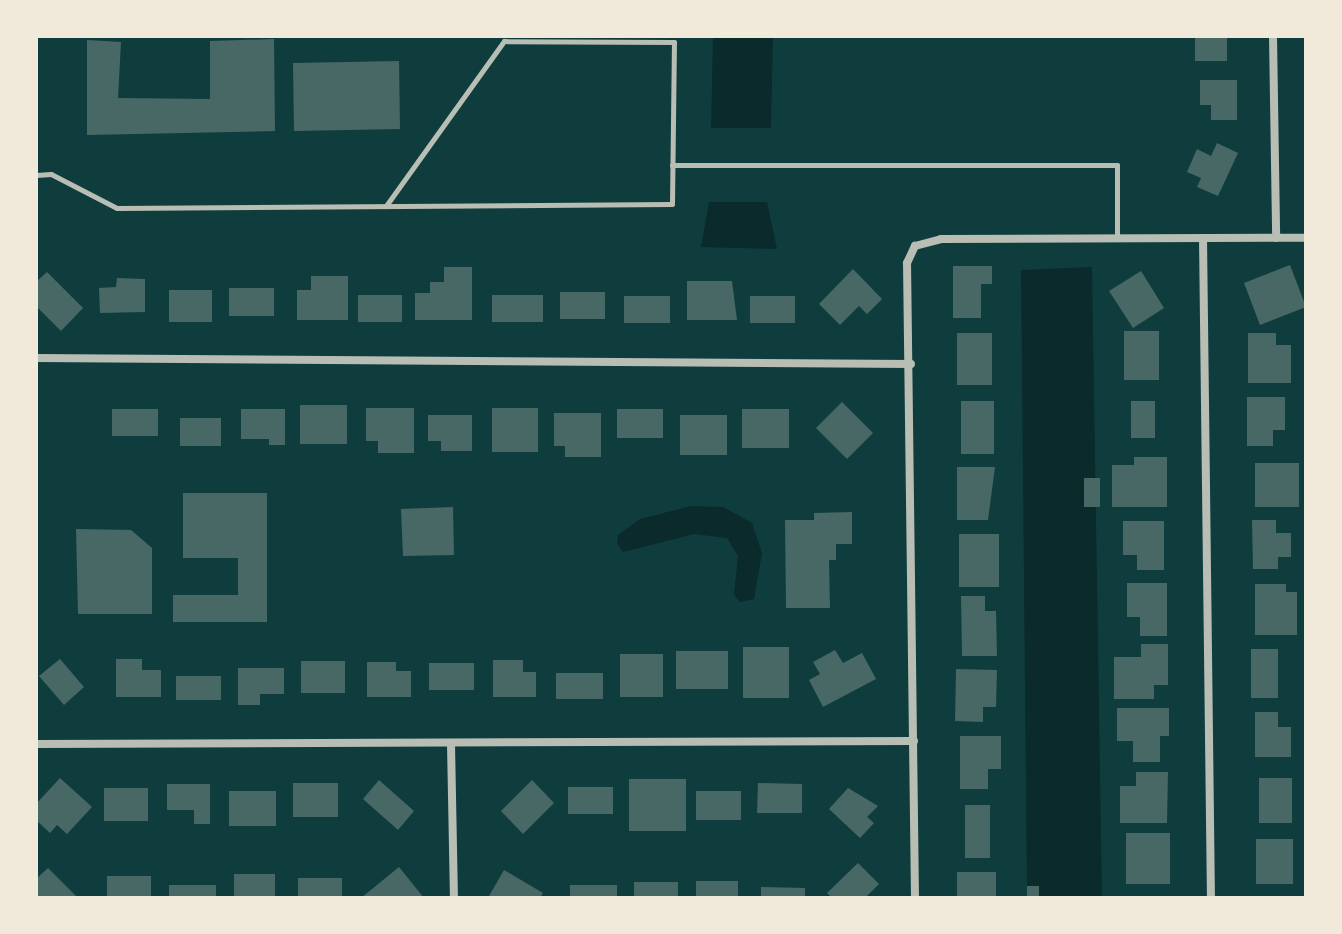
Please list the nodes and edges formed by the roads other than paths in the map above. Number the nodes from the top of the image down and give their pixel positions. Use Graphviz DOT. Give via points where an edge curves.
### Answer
graph roads {
  1 [pos="1273,36"];
  2 [pos="672,165"];
  3 [pos="36,175"];
  4 [pos="386,206"];
  5 [pos="1117,238"];
  6 [pos="1203,238"];
  7 [pos="1276,238"];
  8 [pos="1306,238"];
  9 [pos="36,358"];
  10 [pos="911,364"];
  11 [pos="914,741"];
  12 [pos="36,744"];
  13 [pos="451,744"];
  14 [pos="454,898"];
  15 [pos="915,898"];
  16 [pos="1211,898"];
  1 -- 7 [label="street"];
  2 -- 4 [label="lane" via="672,204"];
  2 -- 4 [label="lane" via="674,42 504,41"];
  2 -- 5 [label="lane" via="1117,165"];
  3 -- 4 [label="lane" via="51,174 117,208"];
  5 -- 6 [label="street"];
  5 -- 10 [label="street" via="941,239 915,246 907,263"];
  6 -- 7 [label="street"];
  6 -- 16 [label="street"];
  7 -- 8 [label="street"];
  9 -- 10 [label="street"];
  10 -- 11 [label="street"];
  11 -- 13 [label="street"];
  11 -- 15 [label="street"];
  12 -- 13 [label="street"];
  13 -- 14 [label="street"];
}
